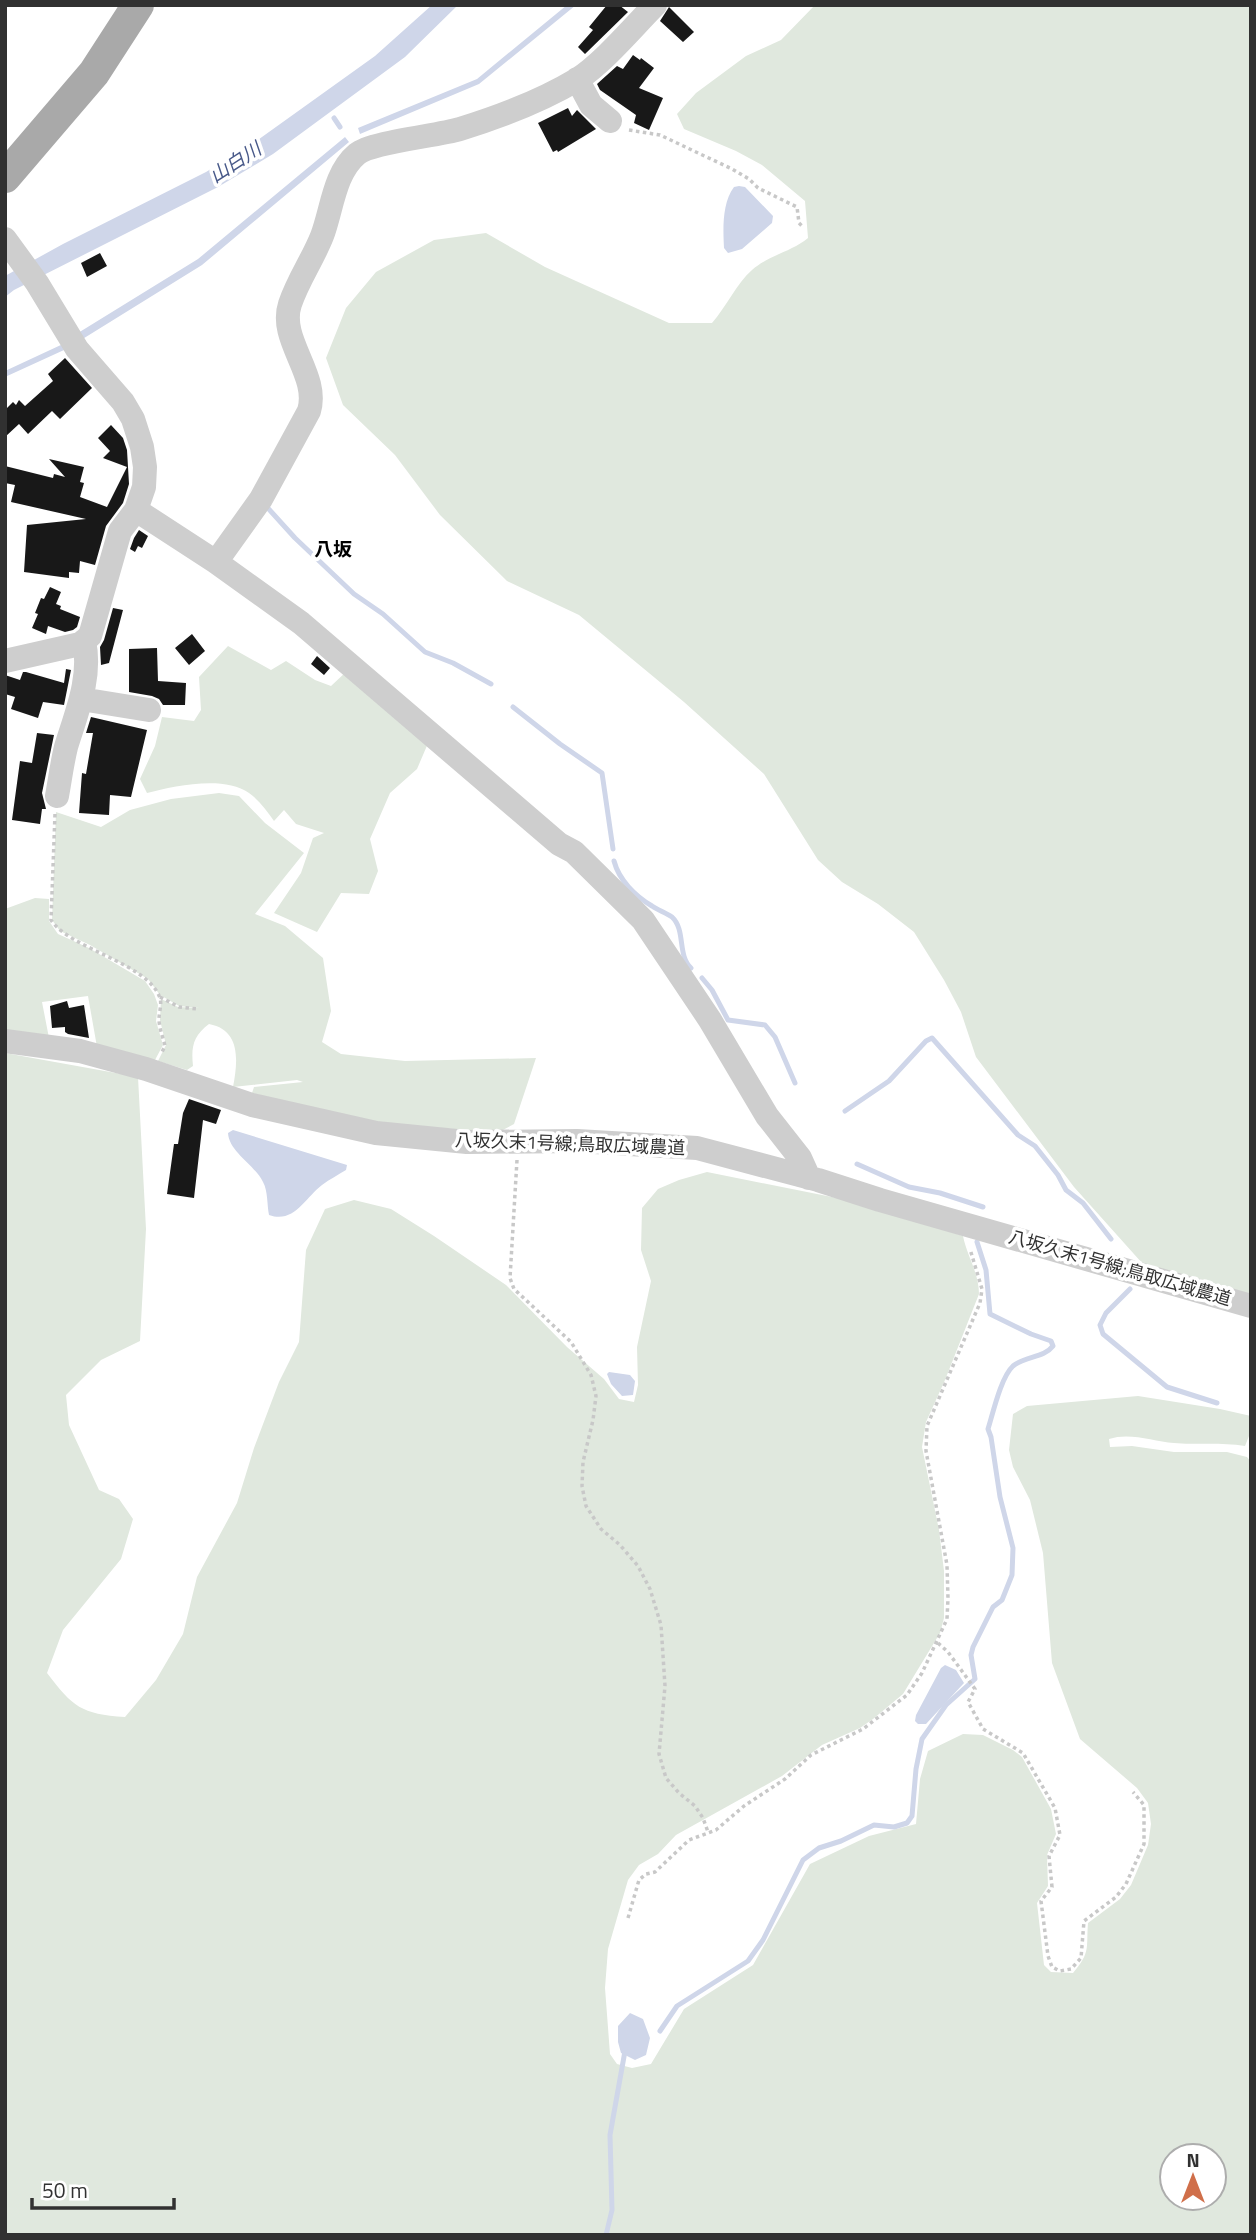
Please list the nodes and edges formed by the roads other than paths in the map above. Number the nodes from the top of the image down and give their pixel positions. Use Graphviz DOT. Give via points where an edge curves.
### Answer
graph roads {
  1 [pos="138,5"];
  2 [pos="655,5"];
  3 [pos="577,79"];
  4 [pos="610,121"];
  5 [pos="6,174"];
  6 [pos="5,239"];
  7 [pos="136,510"];
  8 [pos="216,562"];
  9 [pos="84,641"];
  10 [pos="5,661"];
  11 [pos="81,699"];
  12 [pos="149,710"];
  13 [pos="57,796"];
  14 [pos="5,1041"];
  15 [pos="809,1178"];
  16 [pos="1251,1306"];
  1 -- 5 [label="main road" via="94,73"];
  2 -- 3 [label="street"];
  3 -- 4 [label="street" via="591,105"];
  3 -- 8 [label="street" via="462,128 374,145 358,153 345,168 323,234 289,305 290,329 312,402 261,499"];
  6 -- 7 [label="street" via="77,349 132,419 145,467"];
  7 -- 8 [label="street"];
  7 -- 9 [label="street" via="120,531 90,636"];
  8 -- 15 [label="street" via="301,624 574,852 643,920"];
  9 -- 10 [label="street"];
  9 -- 11 [label="street" via="87,656"];
  11 -- 12 [label="street"];
  11 -- 13 [label="street"];
  14 -- 15 [label="street, 八坂久末1号線;鳥取広域農道" via="80,1051 252,1105 376,1133 467,1142 577,1141 697,1149"];
  15 -- 16 [label="street, 八坂久末1号線;鳥取広域農道"];
}
